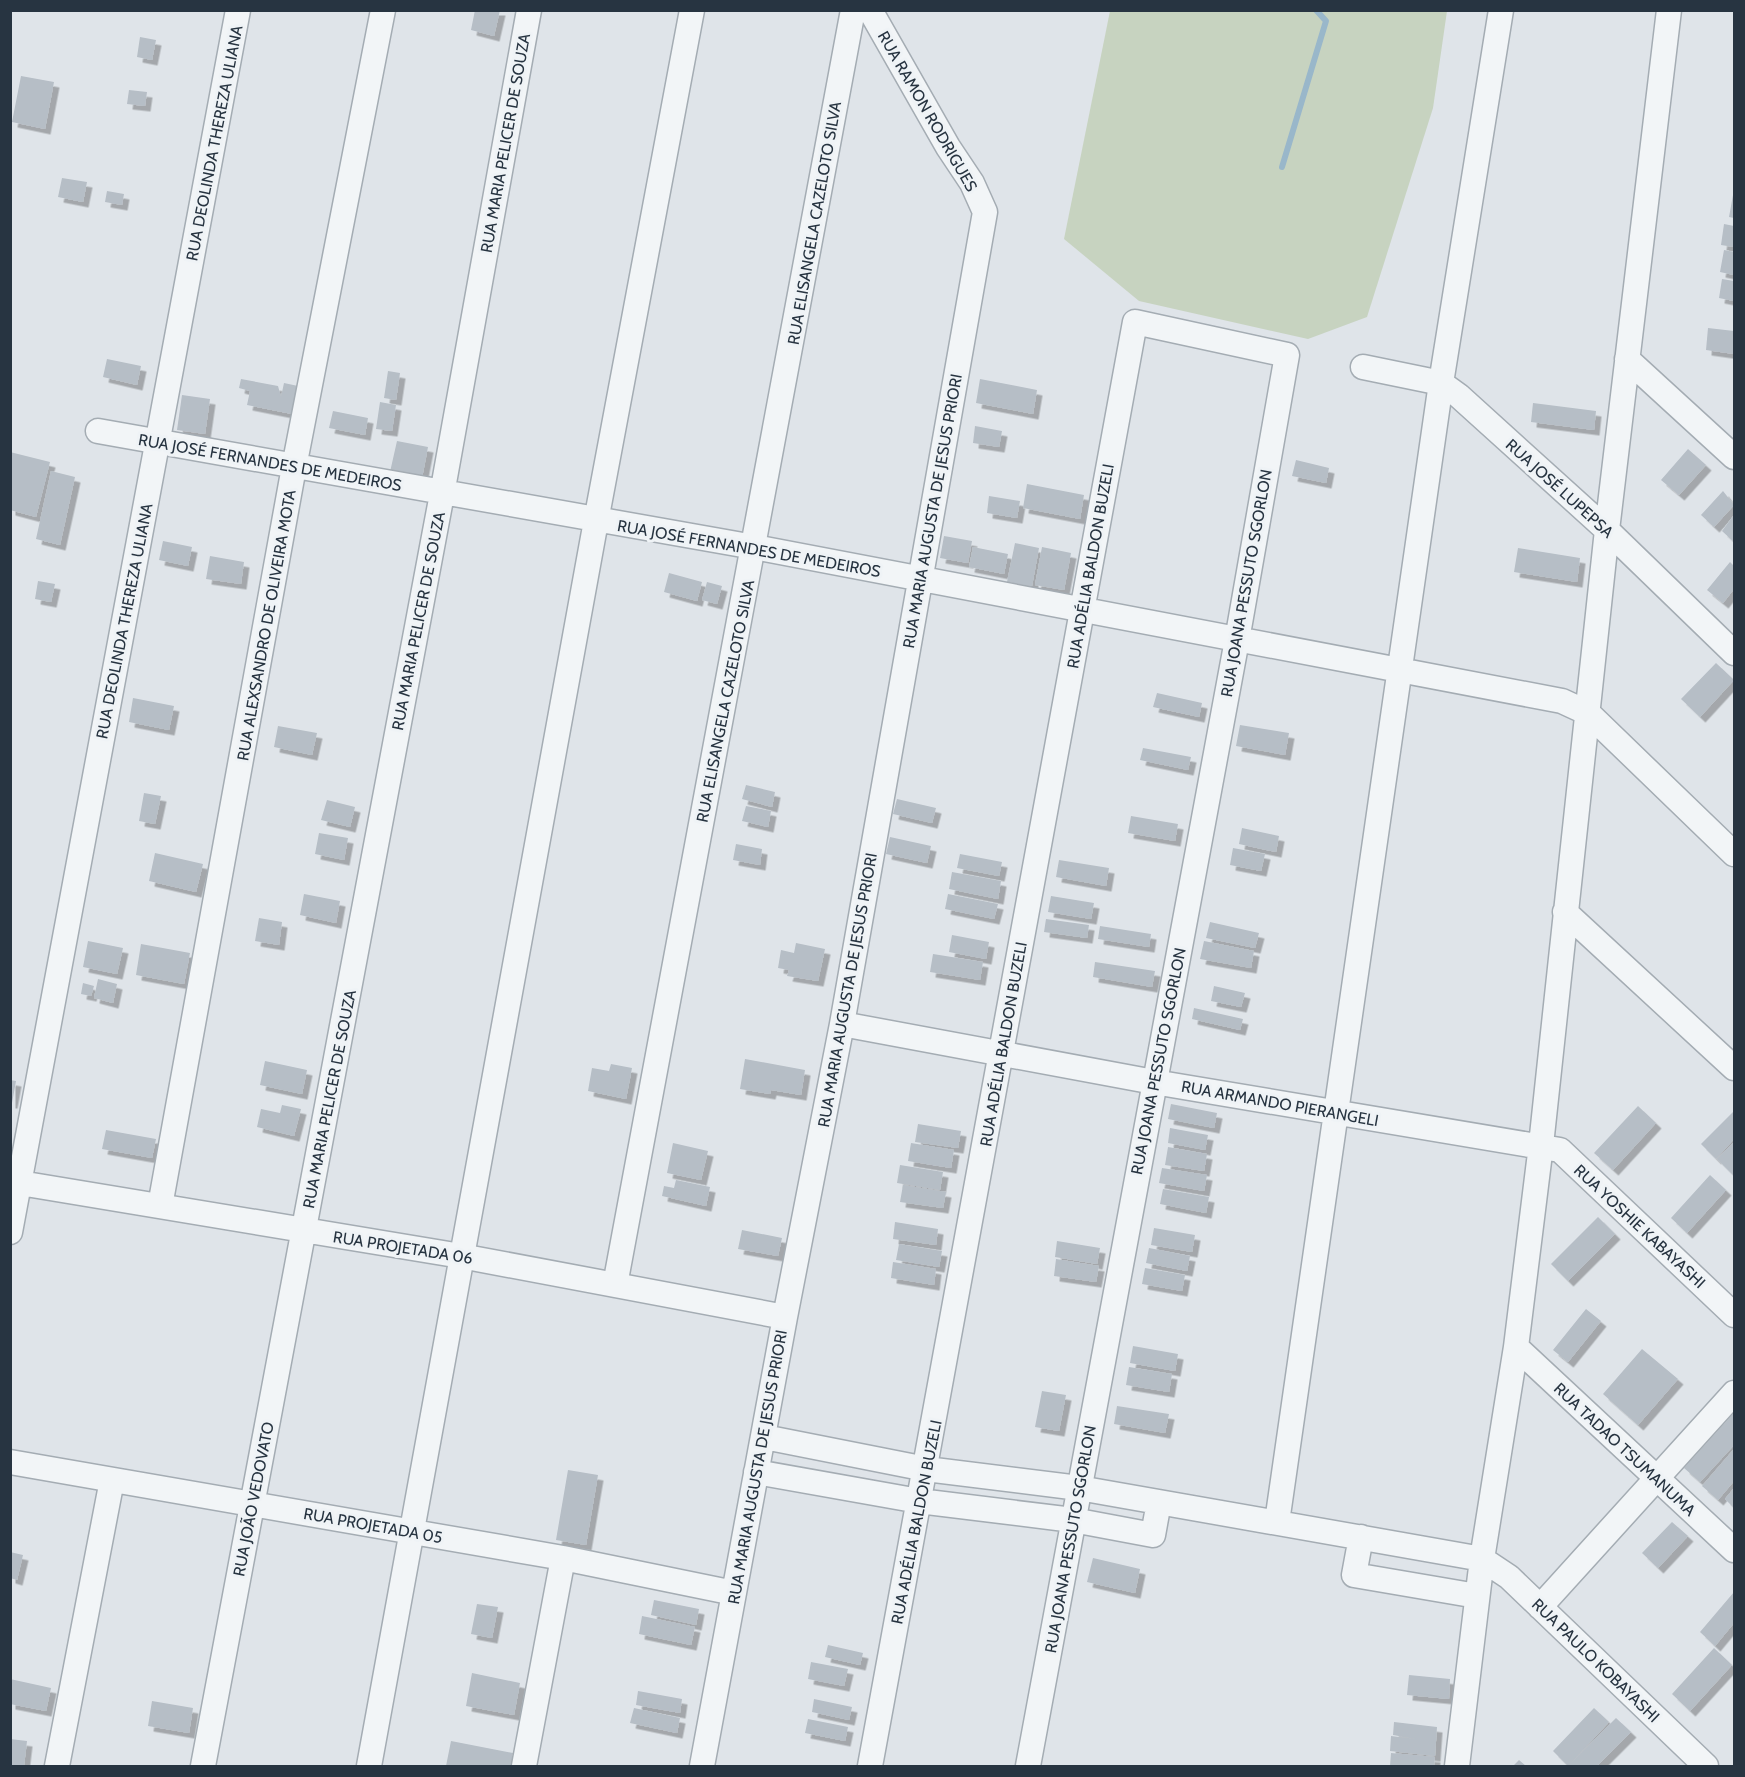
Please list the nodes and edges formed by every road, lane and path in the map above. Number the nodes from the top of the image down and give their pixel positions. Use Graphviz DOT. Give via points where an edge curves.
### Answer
graph roads {
  1 [pos="238,10"];
  2 [pos="383,10"];
  3 [pos="529,10"];
  4 [pos="692,10"];
  5 [pos="853,10"];
  6 [pos="870,10"];
  7 [pos="1501,10"];
  8 [pos="1669,10"];
  9 [pos="985,212"];
  10 [pos="1135,322"];
  11 [pos="1627,359"];
  12 [pos="1363,367"];
  13 [pos="1441,383"];
  14 [pos="98,431"];
  15 [pos="158,442"];
  16 [pos="1734,457"];
  17 [pos="294,467"];
  18 [pos="442,494"];
  19 [pos="596,521"];
  20 [pos="1607,530"];
  21 [pos="754,547"];
  22 [pos="920,579"];
  23 [pos="1082,610"];
  24 [pos="1237,639"];
  25 [pos="1734,653"];
  26 [pos="1398,670"];
  27 [pos="1588,713"];
  28 [pos="1734,854"];
  29 [pos="1565,912"];
  30 [pos="842,1024"];
  31 [pos="1001,1054"];
  32 [pos="1734,1068"];
  33 [pos="1154,1082"];
  34 [pos="1335,1114"];
  35 [pos="1542,1145"];
  36 [pos="20,1183"];
  37 [pos="160,1206"];
  38 [pos="304,1231"];
  39 [pos="10,1232"];
  40 [pos="461,1256"];
  41 [pos="615,1285"];
  42 [pos="1734,1315"];
  43 [pos="785,1317"];
  44 [pos="1516,1347"];
  45 [pos="1734,1393"];
  46 [pos="764,1437"];
  47 [pos="10,1462"];
  48 [pos="926,1469"];
  49 [pos="756,1472"];
  50 [pos="1657,1478"];
  51 [pos="112,1480"];
  52 [pos="1079,1488"];
  53 [pos="919,1501"];
  54 [pos="1159,1502"];
  55 [pos="252,1504"];
  56 [pos="1073,1521"];
  57 [pos="1277,1522"];
  58 [pos="411,1532"];
  59 [pos="1361,1537"];
  60 [pos="1734,1550"];
  61 [pos="563,1558"];
  62 [pos="1482,1559"];
  63 [pos="734,1593"];
  64 [pos="1477,1596"];
  65 [pos="1540,1607"];
  66 [pos="57,1767"];
  67 [pos="203,1767"];
  68 [pos="369,1767"];
  69 [pos="524,1767"];
  70 [pos="702,1767"];
  71 [pos="870,1767"];
  72 [pos="1028,1767"];
  73 [pos="1457,1767"];
  74 [pos="1706,1767"];
  1 -- 15 [label="street, RUA DEOLINDA THEREZA ULIANA"];
  2 -- 17 [label="street, RUA ALEXSANDRO DE OLIVEIRA MOTA"];
  3 -- 18 [label="street, RUA MARIA PELICER DE SOUZA"];
  4 -- 19 [label="street"];
  5 -- 21 [label="street, RUA ELISANGELA CAZELOTO SILVA"];
  6 -- 9 [label="street, RUA RAMON RODRIGUES" via="972,183"];
  7 -- 13 [label="street"];
  8 -- 11 [label="street"];
  9 -- 22 [label="street, RUA MARIA AUGUSTA DE JESUS PRIORI"];
  10 -- 23 [label="street, RUA ADÉLIA BALDON BUZELI"];
  10 -- 24 [label="street, RUA JOANA PESSUTO SGORLON" via="1287,355"];
  11 -- 16 [label="street"];
  11 -- 20 [label="street"];
  12 -- 13 [label="street, RUA JOSÉ LUPEPSA"];
  13 -- 20 [label="street, RUA JOSÉ LUPEPSA"];
  13 -- 26 [label="street"];
  14 -- 15 [label="street, RUA JOSÉ FERNANDES DE MEDEIROS"];
  15 -- 17 [label="street, RUA JOSÉ FERNANDES DE MEDEIROS"];
  15 -- 36 [label="street, RUA DEOLINDA THEREZA ULIANA"];
  17 -- 18 [label="street, RUA JOSÉ FERNANDES DE MEDEIROS"];
  17 -- 37 [label="street, RUA ALEXSANDRO DE OLIVEIRA MOTA"];
  18 -- 19 [label="street, RUA JOSÉ FERNANDES DE MEDEIROS"];
  18 -- 38 [label="street, RUA MARIA PELICER DE SOUZA"];
  19 -- 21 [label="street, RUA JOSÉ FERNANDES DE MEDEIROS"];
  19 -- 40 [label="street"];
  20 -- 25 [label="street, RUA JOSÉ LUPEPSA"];
  20 -- 27 [label="street"];
  21 -- 22 [label="street, RUA JOSÉ FERNANDES DE MEDEIROS"];
  21 -- 41 [label="street, RUA ELISANGELA CAZELOTO SILVA"];
  22 -- 23 [label="street, RUA JOSÉ FERNANDES DE MEDEIROS"];
  22 -- 30 [label="street, RUA MARIA AUGUSTA DE JESUS PRIORI"];
  23 -- 24 [label="street, RUA JOSÉ FERNANDES DE MEDEIROS"];
  23 -- 31 [label="street, RUA ADÉLIA BALDON BUZELI"];
  24 -- 26 [label="street, RUA JOSÉ FERNANDES DE MEDEIROS"];
  24 -- 33 [label="street, RUA JOANA PESSUTO SGORLON"];
  26 -- 27 [label="street, RUA JOSÉ FERNANDES DE MEDEIROS" via="1531,693"];
  26 -- 34 [label="street"];
  27 -- 28 [label="street, RUA JOSÉ FERNANDES DE MEDEIROS"];
  27 -- 29 [label="street"];
  29 -- 32 [label="street"];
  29 -- 35 [label="street"];
  30 -- 31 [label="street, RUA ARMANDO PIERANGELI"];
  30 -- 43 [label="street, RUA MARIA AUGUSTA DE JESUS PRIORI"];
  31 -- 33 [label="street, RUA ARMANDO PIERANGELI"];
  31 -- 48 [label="street, RUA ADÉLIA BALDON BUZELI"];
  33 -- 34 [label="street, RUA ARMANDO PIERANGELI"];
  33 -- 52 [label="street, RUA JOANA PESSUTO SGORLON"];
  34 -- 35 [label="street, RUA ARMANDO PIERANGELI"];
  34 -- 57 [label="street"];
  35 -- 42 [label="street, RUA YOSHIE KABAYASHI" via="1560,1150"];
  35 -- 44 [label="street"];
  36 -- 37 [label="street, RUA PROJETADA 06"];
  36 -- 39 [label="street, RUA DEOLINDA THEREZA ULIANA"];
  37 -- 38 [label="street, RUA PROJETADA 06"];
  38 -- 40 [label="street, RUA PROJETADA 06"];
  38 -- 55 [label="street, RUA JOÃO VEDOVATO"];
  40 -- 41 [label="street, RUA PROJETADA 06"];
  40 -- 58 [label="street"];
  41 -- 43 [label="street, RUA PROJETADA 06"];
  43 -- 46 [label="street, RUA MARIA AUGUSTA DE JESUS PRIORI"];
  44 -- 50 [label="street, RUA TADAO TSUMANUMA"];
  44 -- 62 [label="street"];
  45 -- 50 [label="street"];
  46 -- 48 [label="street"];
  46 -- 49 [label="street, RUA MARIA AUGUSTA DE JESUS PRIORI"];
  47 -- 51 [label="street, RUA PROJETADA 05"];
  48 -- 52 [label="street"];
  48 -- 53 [label="street, RUA ADÉLIA BALDON BUZELI"];
  49 -- 53 [label="street"];
  49 -- 63 [label="street, RUA MARIA AUGUSTA DE JESUS PRIORI"];
  50 -- 60 [label="street, RUA TADAO TSUMANUMA"];
  50 -- 65 [label="street"];
  51 -- 55 [label="street, RUA PROJETADA 05"];
  51 -- 66 [label="street"];
  52 -- 54 [label="street"];
  52 -- 56 [label="street, RUA JOANA PESSUTO SGORLON"];
  53 -- 56 [label="street"];
  53 -- 71 [label="street, RUA ADÉLIA BALDON BUZELI"];
  54 -- 56 [label="street" via="1153,1536"];
  54 -- 57 [label="street"];
  55 -- 58 [label="street, RUA PROJETADA 05"];
  55 -- 67 [label="street, RUA JOÃO VEDOVATO"];
  56 -- 72 [label="street, RUA JOANA PESSUTO SGORLON"];
  57 -- 59 [label="street"];
  58 -- 61 [label="street, RUA PROJETADA 05"];
  58 -- 68 [label="street"];
  59 -- 62 [label="street"];
  59 -- 64 [label="street" via="1354,1575"];
  61 -- 63 [label="street, RUA PROJETADA 05"];
  61 -- 69 [label="street"];
  62 -- 64 [label="street"];
  62 -- 65 [label="street, RUA PAULO KOBAYASHI" via="1509,1577"];
  63 -- 70 [label="street, RUA MARIA AUGUSTA DE JESUS PRIORI"];
  64 -- 73 [label="street"];
  65 -- 74 [label="street, RUA PAULO KOBAYASHI"];
}
